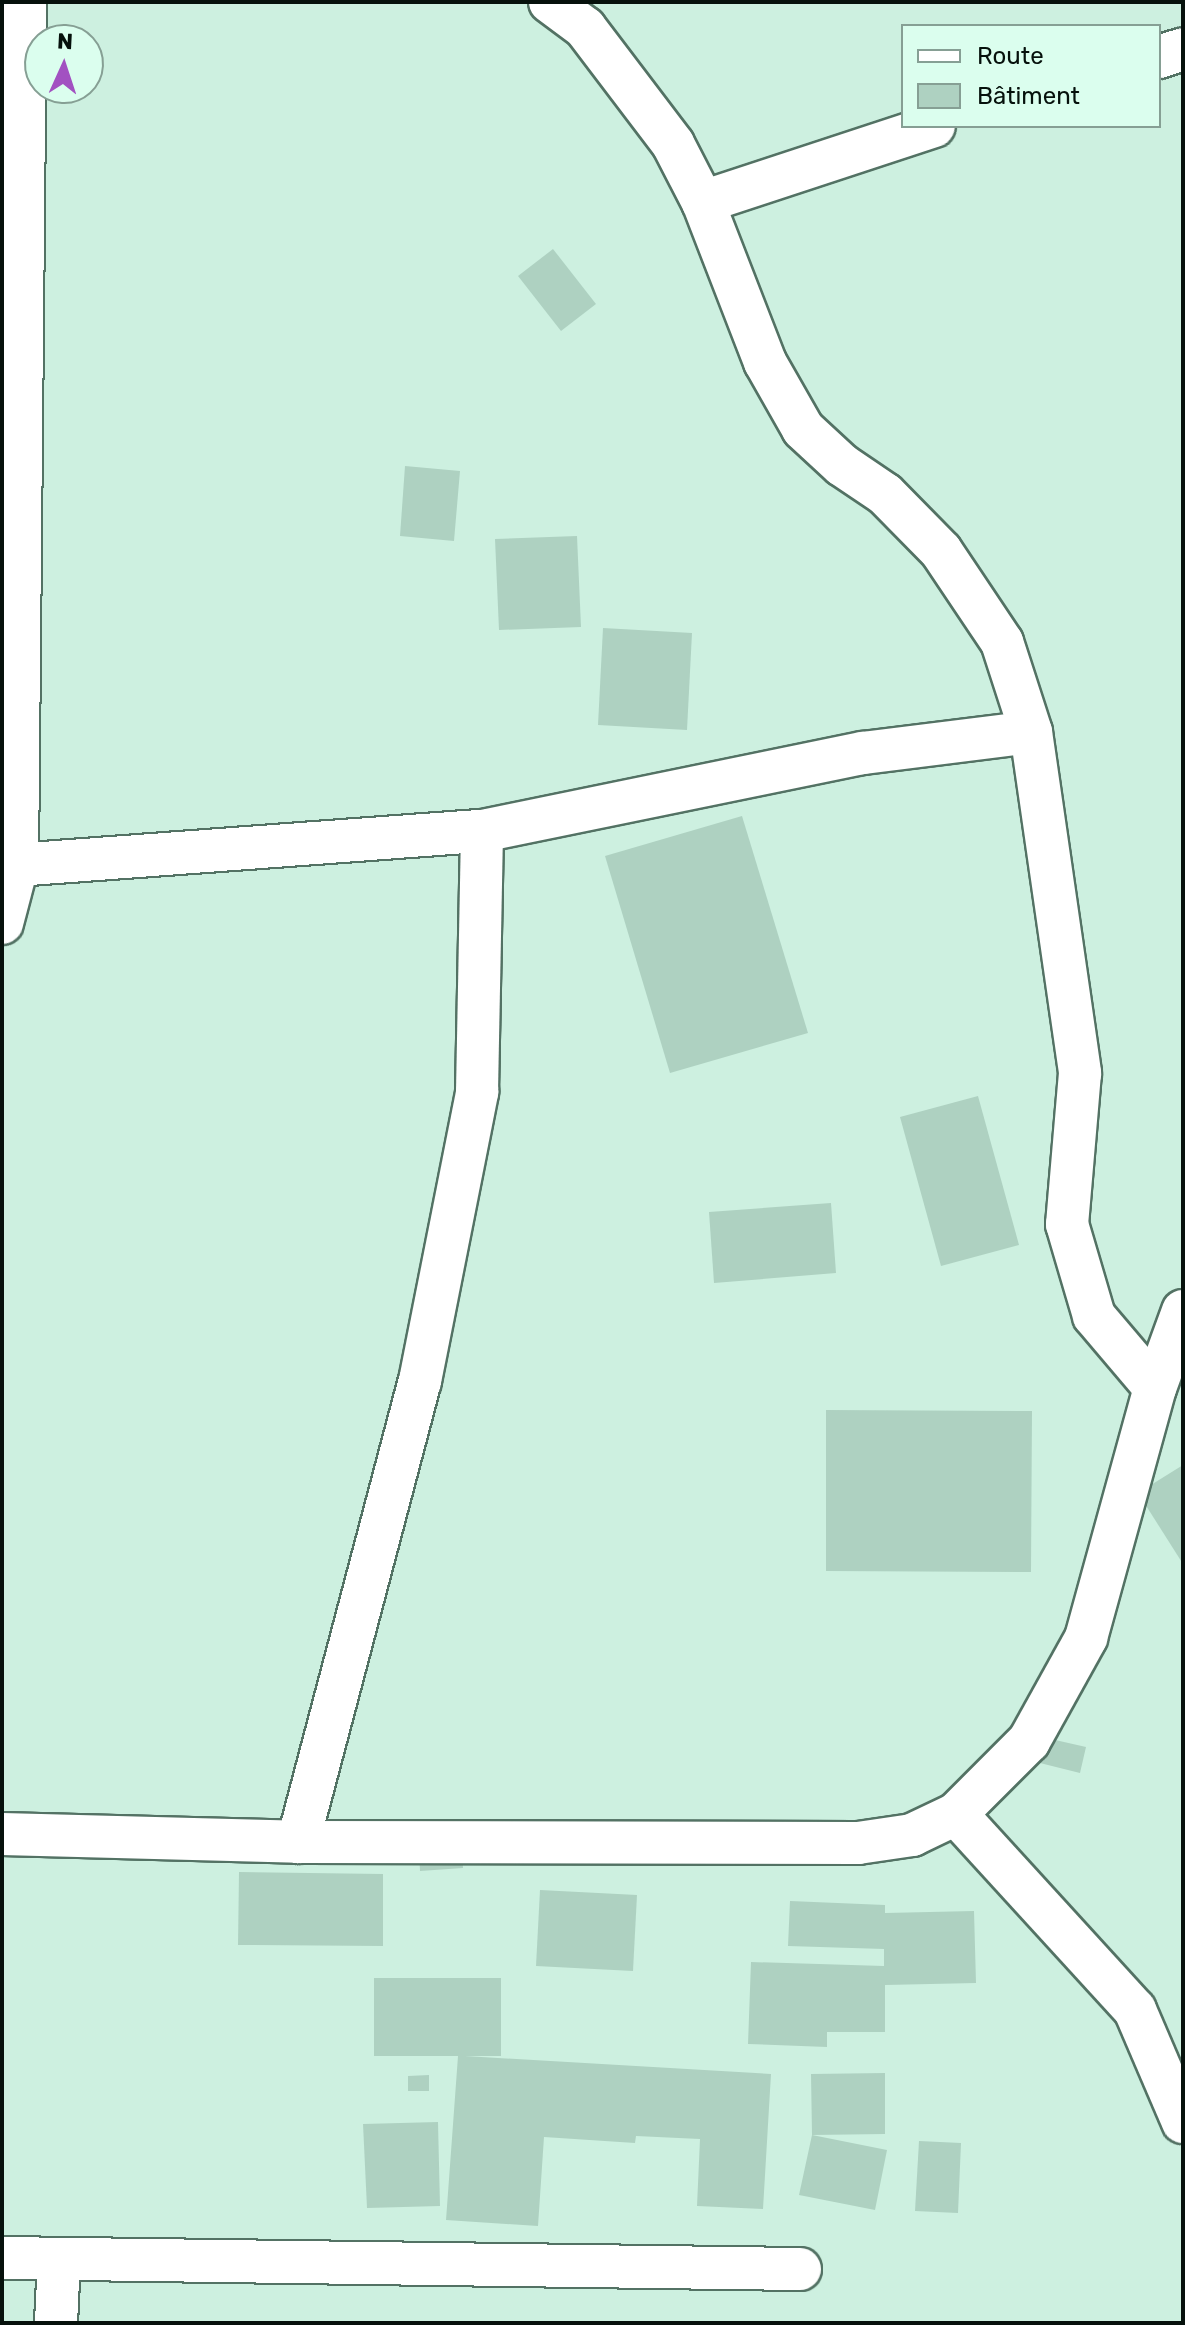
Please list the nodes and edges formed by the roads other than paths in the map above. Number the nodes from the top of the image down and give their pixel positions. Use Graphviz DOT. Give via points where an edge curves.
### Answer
graph roads {
  1 [pos="25,2"];
  2 [pos="550,2"];
  3 [pos="1183,49"];
  4 [pos="1161,56"];
  5 [pos="928,128"];
  6 [pos="703,202"];
  7 [pos="1031,732"];
  8 [pos="482,831"];
  9 [pos="9,866"];
  10 [pos="2,923"];
  11 [pos="1183,1311"];
  12 [pos="1155,1388"];
  13 [pos="956,1814"];
  14 [pos="2,1834"];
  15 [pos="298,1842"];
  16 [pos="1183,2122"];
  17 [pos="2,2258"];
  18 [pos="59,2259"];
  19 [pos="800,2269"];
  20 [pos="56,2323"];
  1 -- 9 [label="street"];
  2 -- 6 [label="street" via="585,28 633,86 673,144"];
  3 -- 4 [label="street"];
  5 -- 6 [label="street"];
  6 -- 7 [label="street" via="765,362 803,429 885,494 941,551 1002,642"];
  7 -- 8 [label="street" via="863,753"];
  7 -- 12 [label="street" via="1080,1073 1067,1224 1094,1316"];
  8 -- 9 [label="street"];
  8 -- 15 [label="street" via="477,1092 420,1381"];
  9 -- 10 [label="street"];
  11 -- 12 [label="street"];
  12 -- 13 [label="street" via="1086,1638 1029,1741"];
  13 -- 15 [label="street" via="912,1835 858,1843"];
  13 -- 16 [label="street" via="1135,2010"];
  14 -- 15 [label="street"];
  17 -- 18 [label="street"];
  18 -- 19 [label="street"];
  18 -- 20 [label="street"];
}
